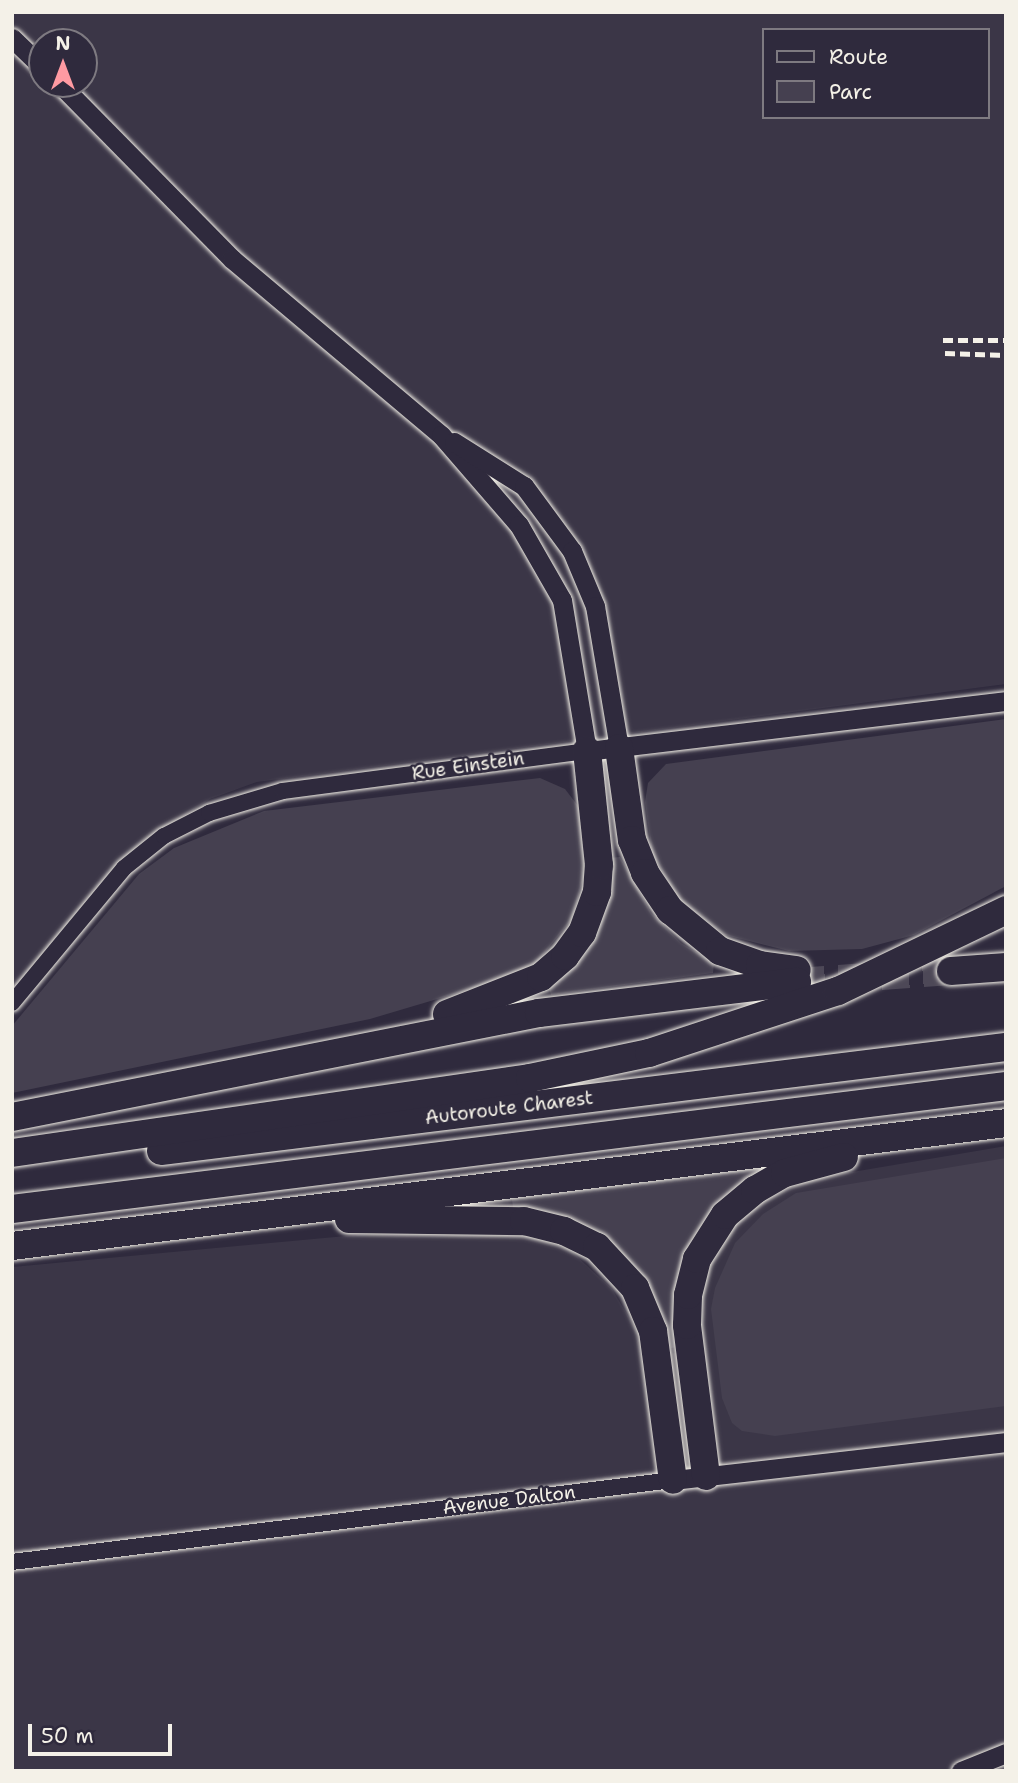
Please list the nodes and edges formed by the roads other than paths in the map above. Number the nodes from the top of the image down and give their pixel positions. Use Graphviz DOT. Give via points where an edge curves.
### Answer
graph roads {
  1 [pos="12,38"];
  2 [pos="28,53"];
  3 [pos="74,98"];
  4 [pos="441,435"];
  5 [pos="1006,701"];
  6 [pos="619,748"];
  7 [pos="587,751"];
  8 [pos="1006,910"];
  9 [pos="1006,967"];
  10 [pos="951,971"];
  11 [pos="12,1003"];
  12 [pos="1006,1047"];
  13 [pos="254,1069"];
  14 [pos="1006,1086"];
  15 [pos="12,1117"];
  16 [pos="1006,1123"];
  17 [pos="1006,1132"];
  18 [pos="12,1153"];
  19 [pos="12,1170"];
  20 [pos="12,1209"];
  21 [pos="88,1237"];
  22 [pos="12,1246"];
  23 [pos="1006,1436"];
  24 [pos="1006,1442"];
  25 [pos="967,1447"];
  26 [pos="706,1476"];
  27 [pos="673,1480"];
  28 [pos="12,1562"];
  29 [pos="1006,1753"];
  30 [pos="961,1771"];
  1 -- 2 [label="street"];
  3 -- 4 [label="street" via="232,259"];
  4 -- 6 [label="street" via="517,480 549,515 572,551 595,606"];
  4 -- 7 [label="street" via="519,525 553,581 572,643"];
  5 -- 6 [label="street, Rue Einstein"];
  6 -- 7 [label="street, Rue Einstein"];
  6 -- 13 [label="highway" via="635,848 645,873 670,910 720,951 799,976 563,1009"];
  7 -- 11 [label="street, Rue Einstein" via="283,791 209,813 164,836 124,868"];
  7 -- 13 [label="highway" via="599,852 597,892 582,933 555,967 490,1000"];
  8 -- 18 [label="highway" via="859,983 765,1019 649,1053 530,1078"];
  9 -- 10 [label="highway"];
  12 -- 19 [label="highway, Autoroute Charest"];
  13 -- 15 [label="highway"];
  14 -- 20 [label="highway, Autoroute Charest"];
  16 -- 21 [label="highway"];
  17 -- 26 [label="highway" via="852,1155 785,1173 755,1190 725,1216 701,1252 688,1294 688,1343"];
  21 -- 22 [label="highway"];
  21 -- 27 [label="highway" via="436,1217 524,1221 564,1231 612,1260 635,1289 647,1314 660,1365"];
  23 -- 25 [label="street"];
  24 -- 25 [label="street, Avenue Dalton"];
  25 -- 26 [label="street, Avenue Dalton"];
  26 -- 27 [label="street, Avenue Dalton"];
  27 -- 28 [label="street, Avenue Dalton"];
  29 -- 30 [label="street"];
}
